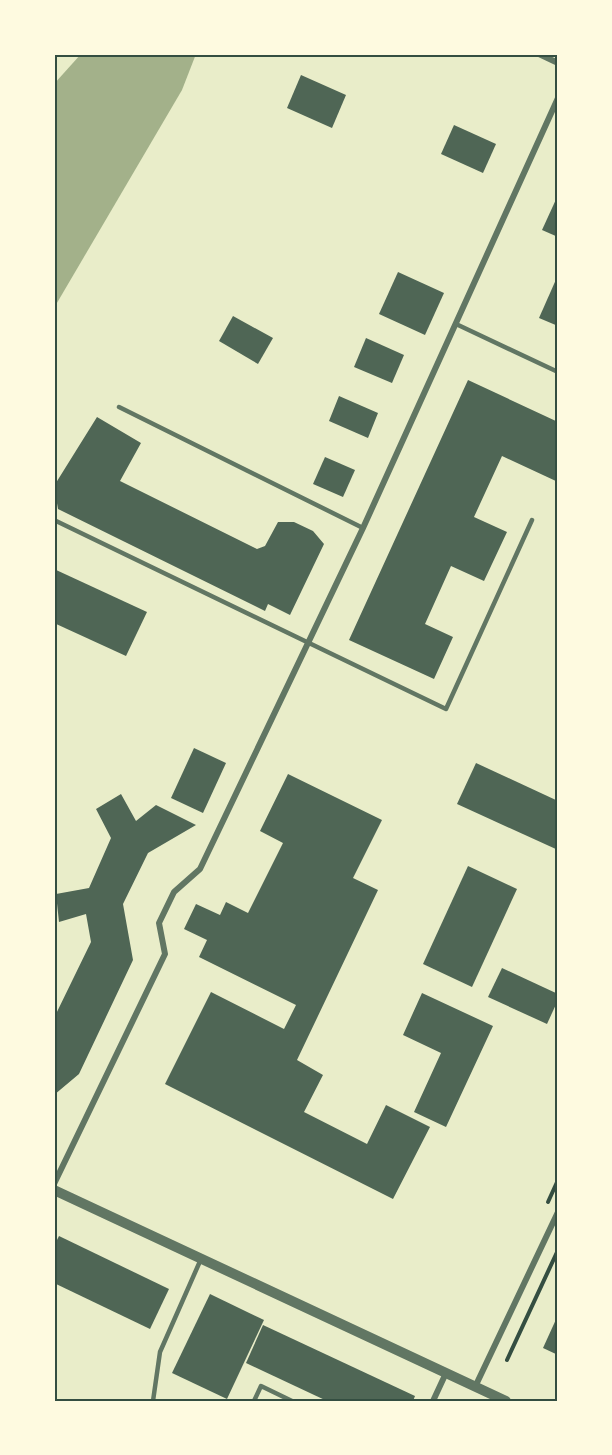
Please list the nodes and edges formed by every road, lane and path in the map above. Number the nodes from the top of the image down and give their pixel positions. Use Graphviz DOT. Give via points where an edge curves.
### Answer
graph roads {
  1 [pos="539,54"];
  2 [pos="558,63"];
  3 [pos="558,98"];
  4 [pos="456,324"];
  5 [pos="558,372"];
  6 [pos="119,407"];
  7 [pos="54,520"];
  8 [pos="532,520"];
  9 [pos="363,528"];
  10 [pos="309,644"];
  11 [pos="54,1184"];
  12 [pos="54,1190"];
  13 [pos="558,1212"];
  14 [pos="558,1250"];
  15 [pos="201,1258"];
  16 [pos="507,1360"];
  17 [pos="446,1373"];
  18 [pos="475,1387"];
  19 [pos="153,1401"];
  20 [pos="254,1401"];
  21 [pos="292,1401"];
  22 [pos="433,1401"];
  23 [pos="506,1401"];
  1 -- 2 [label="street"];
  3 -- 4 [label="street"];
  4 -- 5 [label="lane"];
  4 -- 9 [label="street"];
  6 -- 9 [label="lane"];
  7 -- 10 [label="lane"];
  8 -- 10 [label="lane" via="446,709"];
  9 -- 10 [label="street"];
  10 -- 11 [label="street" via="200,869 174,892 159,923 165,954"];
  12 -- 15 [label="street"];
  13 -- 18 [label="street"];
  14 -- 16 [label="path"];
  15 -- 17 [label="street"];
  15 -- 19 [label="lane" via="160,1352"];
  17 -- 18 [label="street"];
  17 -- 22 [label="street"];
  18 -- 23 [label="street"];
  20 -- 21 [label="lane" via="261,1386"];
}
